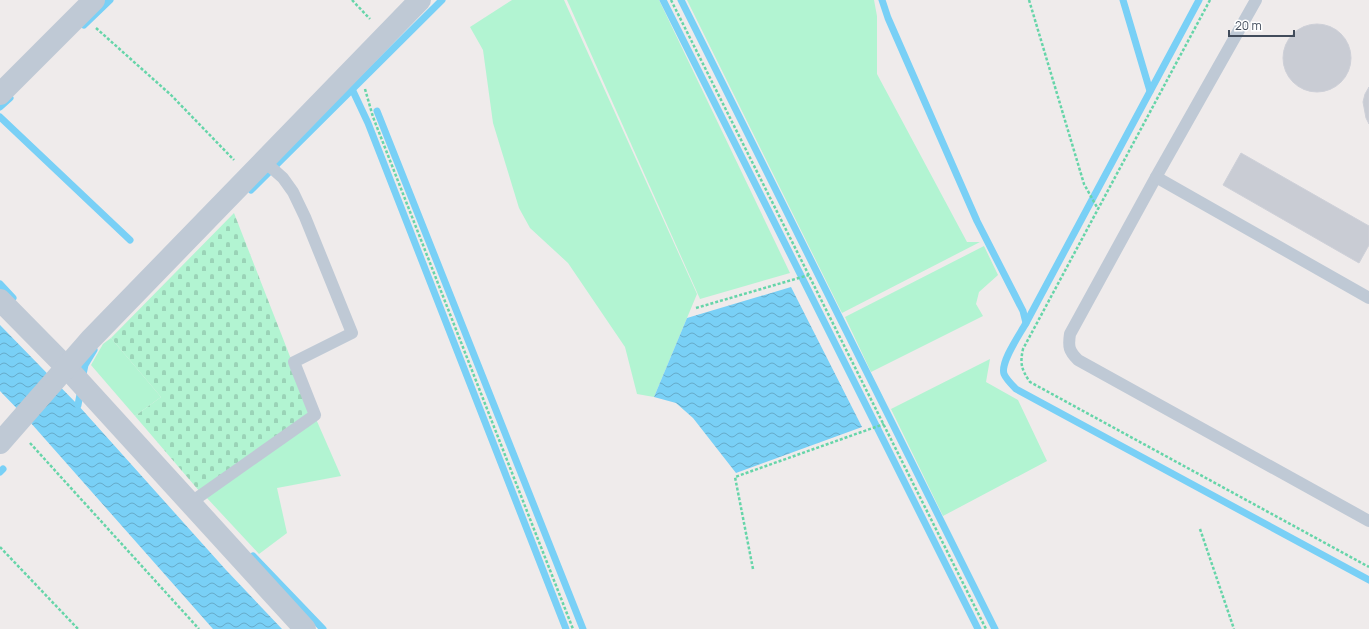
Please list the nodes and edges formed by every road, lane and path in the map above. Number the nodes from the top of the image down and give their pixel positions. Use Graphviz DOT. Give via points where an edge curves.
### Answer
graph roads {
  1 [pos="352,0"];
  2 [pos="420,0"];
  3 [pos="671,0"];
  4 [pos="1029,0"];
  5 [pos="1210,0"];
  6 [pos="1256,0"];
  7 [pos="87,7"];
  8 [pos="386,36"];
  9 [pos="352,70"];
  10 [pos="0,94"];
  11 [pos="257,168"];
  12 [pos="1156,177"];
  13 [pos="1098,209"];
  14 [pos="809,275"];
  15 [pos="1369,298"];
  16 [pos="0,300"];
  17 [pos="696,308"];
  18 [pos="63,372"];
  19 [pos="17,423"];
  20 [pos="884,424"];
  21 [pos="0,443"];
  22 [pos="190,503"];
  23 [pos="1369,520"];
  24 [pos="1200,529"];
  25 [pos="0,547"];
  26 [pos="1369,567"];
  27 [pos="753,569"];
  28 [pos="78,629"];
  29 [pos="199,629"];
  30 [pos="305,629"];
  31 [pos="573,629"];
  32 [pos="986,629"];
  33 [pos="1234,629"];
  1 -- 8 [label="path"];
  2 -- 8 [label="street"];
  3 -- 14 [label="path"];
  4 -- 13 [label="path" via="1084,184"];
  5 -- 13 [label="path"];
  6 -- 12 [label="lane"];
  7 -- 10 [label="street"];
  7 -- 11 [label="path" via="171,95"];
  8 -- 9 [label="street"];
  9 -- 11 [label="street"];
  9 -- 31 [label="path" via="366,90 373,117"];
  11 -- 18 [label="street" via="90,340"];
  11 -- 22 [label="lane" via="283,178 293,192 352,333 294,362 315,415"];
  12 -- 15 [label="lane"];
  12 -- 23 [label="lane" via="1070,334 1068,345 1072,354 1078,360"];
  13 -- 26 [label="path" via="1023,349 1021,360 1024,373 1030,382"];
  14 -- 17 [label="path"];
  14 -- 20 [label="path"];
  16 -- 18 [label="street"];
  18 -- 19 [label="street"];
  18 -- 22 [label="street"];
  19 -- 21 [label="street"];
  19 -- 29 [label="path"];
  20 -- 27 [label="path" via="735,477"];
  20 -- 32 [label="path"];
  22 -- 30 [label="street"];
  24 -- 33 [label="path"];
  25 -- 28 [label="path"];
}
